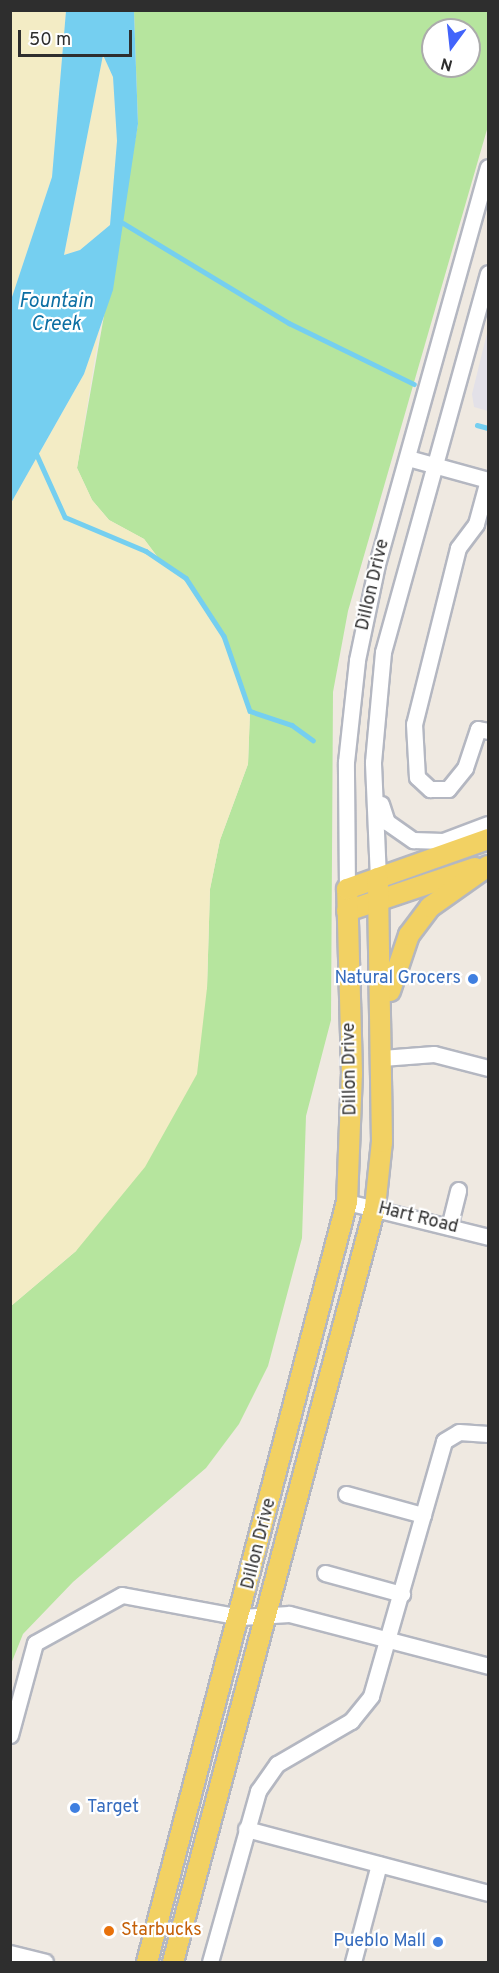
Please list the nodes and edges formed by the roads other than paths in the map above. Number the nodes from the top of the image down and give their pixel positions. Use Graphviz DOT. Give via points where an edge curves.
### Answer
graph roads {
  1 [pos="489,167"];
  2 [pos="489,273"];
  3 [pos="408,459"];
  4 [pos="434,465"];
  5 [pos="488,480"];
  6 [pos="489,731"];
  7 [pos="376,792"];
  8 [pos="489,824"];
  9 [pos="489,839"];
  10 [pos="489,865"];
  11 [pos="378,878"];
  12 [pos="347,889"];
  13 [pos="379,900"];
  14 [pos="347,911"];
  15 [pos="382,1052"];
  16 [pos="489,1068"];
  17 [pos="458,1190"];
  18 [pos="347,1202"];
  19 [pos="375,1207"];
  20 [pos="449,1227"];
  21 [pos="489,1237"];
  22 [pos="489,1434"];
  23 [pos="346,1494"];
  24 [pos="423,1515"];
  25 [pos="325,1573"];
  26 [pos="402,1594"];
  27 [pos="265,1616"];
  28 [pos="241,1617"];
  29 [pos="389,1640"];
  30 [pos="489,1666"];
  31 [pos="10,1735"];
  32 [pos="246,1829"];
  33 [pos="379,1864"];
  34 [pos="489,1893"];
  35 [pos="10,1953"];
  36 [pos="45,1962"];
  37 [pos="147,1962"];
  38 [pos="173,1962"];
  39 [pos="210,1962"];
  40 [pos="353,1962"];
  1 -- 3 [label="street, Dillon Drive"];
  2 -- 4 [label="street, Dillon Drive"];
  3 -- 4 [label="street"];
  3 -- 12 [label="street, Dillon Drive" via="377,564 357,660 346,762"];
  4 -- 5 [label="street"];
  4 -- 7 [label="street, Dillon Drive" via="384,652 373,762"];
  5 -- 6 [label="street" via="476,524 458,548 414,724 417,777 430,789 448,789 465,768 478,729"];
  7 -- 8 [label="street" via="387,822 413,840 443,841"];
  7 -- 11 [label="street, Dillon Drive"];
  9 -- 11 [label="main road"];
  10 -- 13 [label="main road"];
  10 -- 15 [label="main road" via="430,907 409,935 392,972"];
  11 -- 12 [label="main road"];
  11 -- 13 [label="main road, Dillon Drive"];
  12 -- 14 [label="main road, Dillon Drive"];
  13 -- 14 [label="main road"];
  13 -- 15 [label="main road, Dillon Drive"];
  14 -- 18 [label="main road, Dillon Drive" via="352,1074"];
  15 -- 16 [label="street" via="434,1054"];
  15 -- 19 [label="main road, Dillon Drive"];
  17 -- 20 [label="street"];
  18 -- 19 [label="street, Hart Road"];
  18 -- 28 [label="main road, Dillon Drive"];
  19 -- 20 [label="street, Hart Road"];
  19 -- 27 [label="main road, Dillon Drive"];
  20 -- 21 [label="street, Hart Road"];
  22 -- 24 [label="street" via="459,1432 444,1441"];
  23 -- 24 [label="street"];
  24 -- 26 [label="street"];
  25 -- 26 [label="street"];
  26 -- 29 [label="street"];
  27 -- 28 [label="street"];
  27 -- 29 [label="street" via="289,1614"];
  27 -- 38 [label="main road, Dillon Drive"];
  28 -- 31 [label="street" via="122,1595 35,1643"];
  28 -- 37 [label="main road, Dillon Drive"];
  29 -- 30 [label="street"];
  29 -- 32 [label="street" via="362,1710 277,1764 258,1791"];
  32 -- 33 [label="street"];
  32 -- 39 [label="street"];
  33 -- 34 [label="street"];
  33 -- 40 [label="street"];
  35 -- 36 [label="street"];
}
